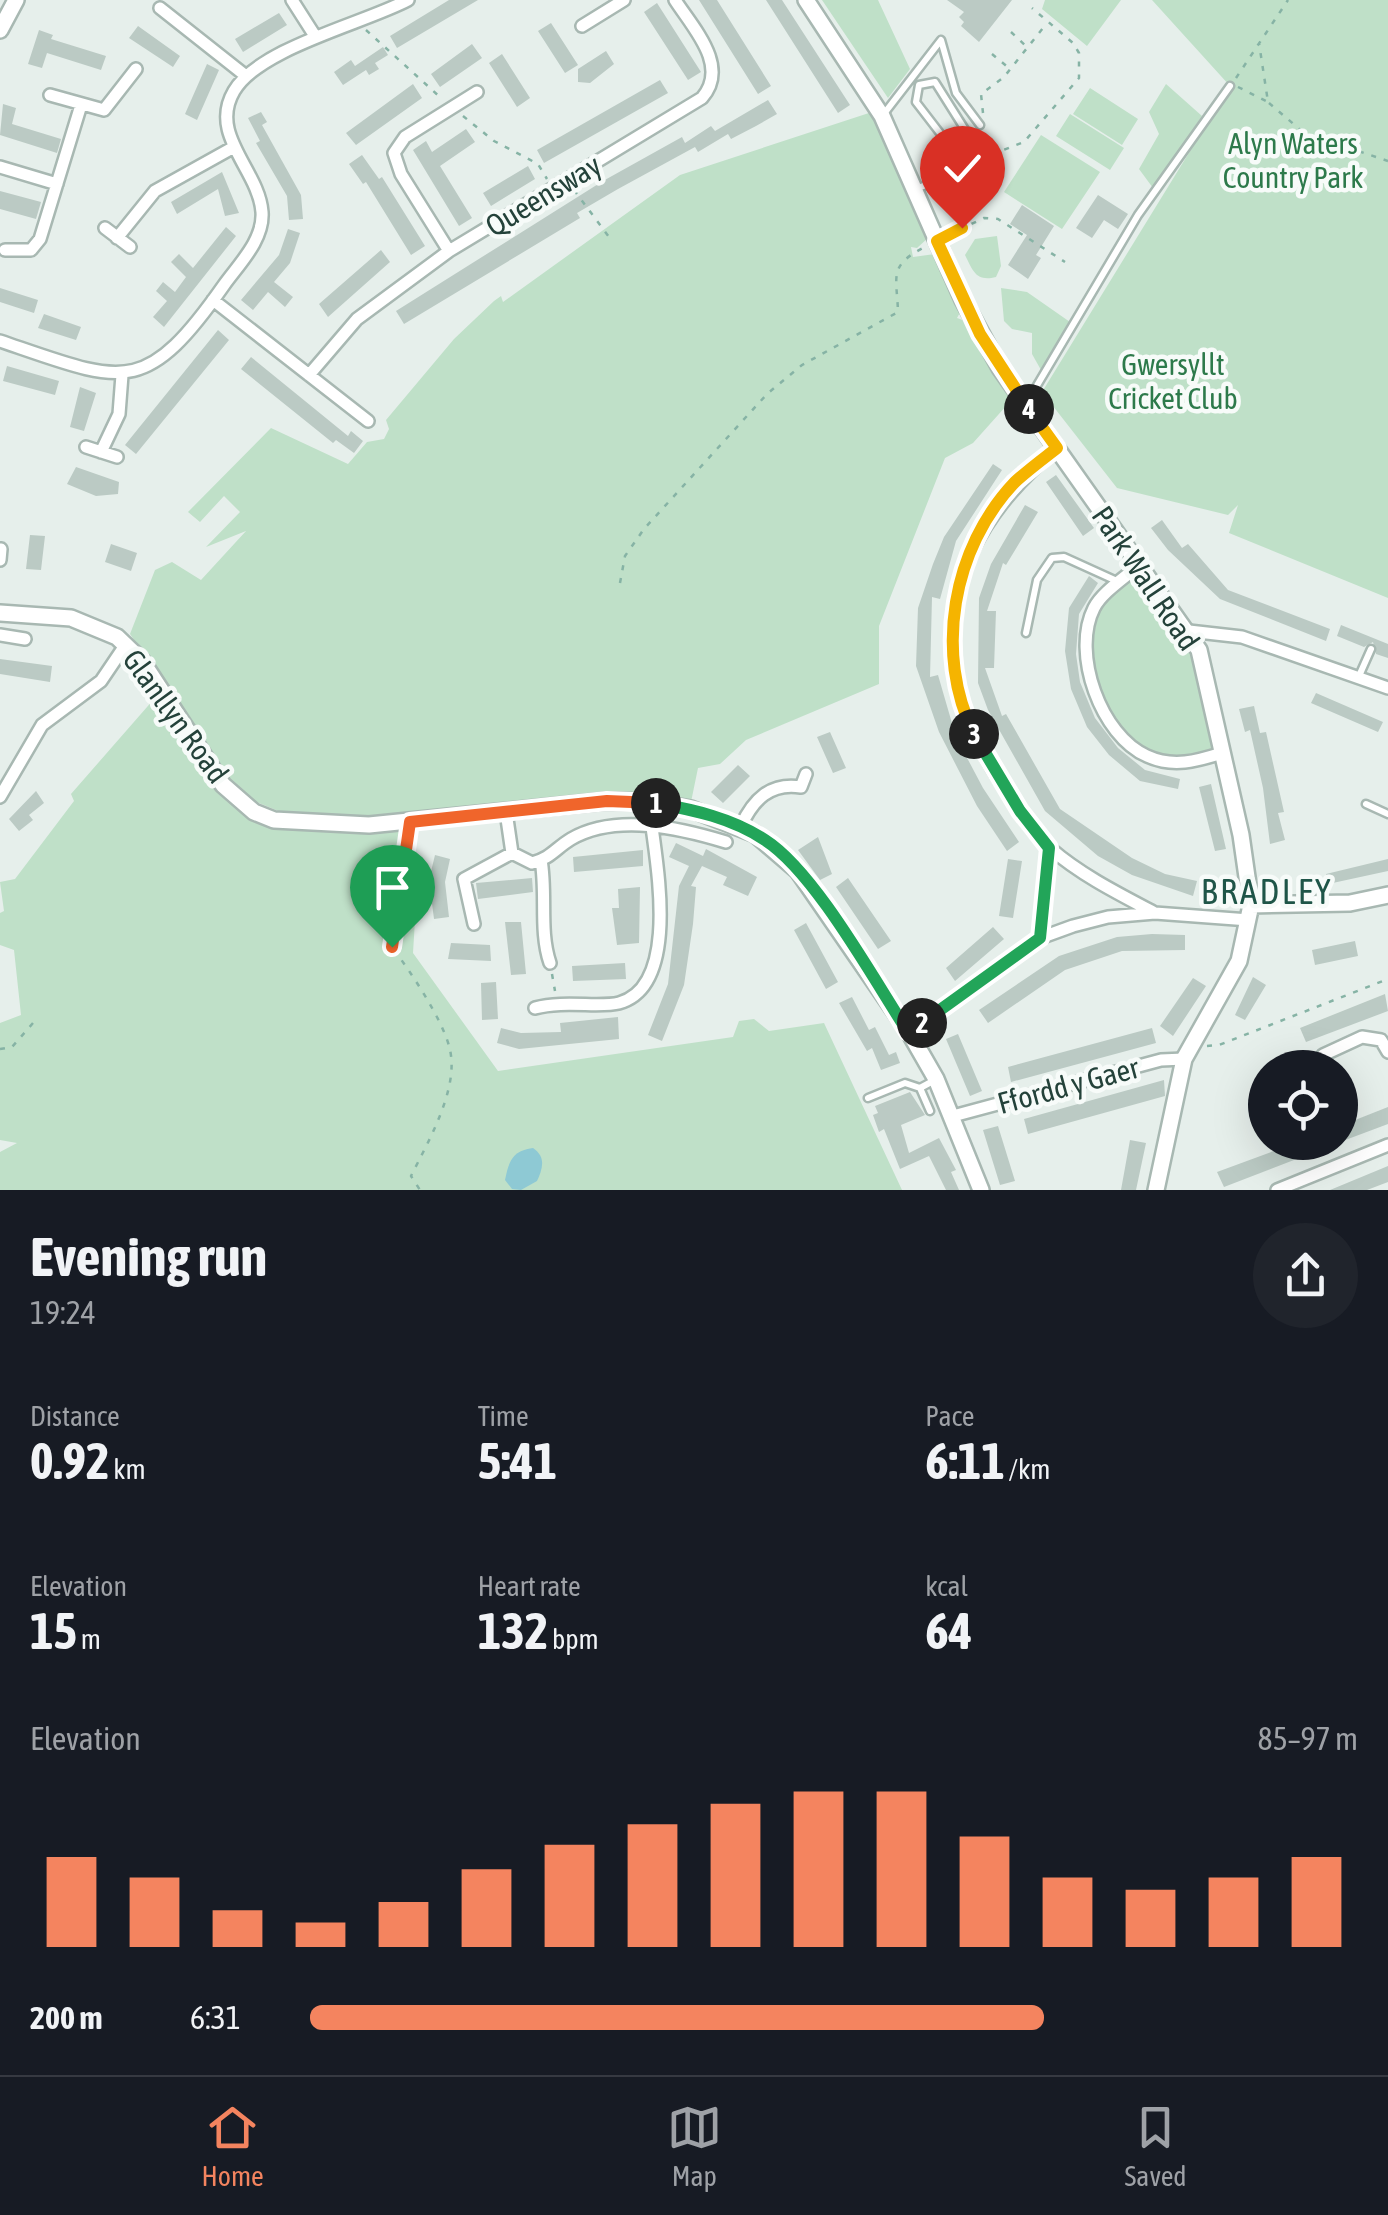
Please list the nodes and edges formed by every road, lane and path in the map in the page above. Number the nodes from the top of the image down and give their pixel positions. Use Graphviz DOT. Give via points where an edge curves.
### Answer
graph roads {
  1 [pos="16,0"];
  2 [pos="292,0"];
  3 [pos="408,0"];
  4 [pos="624,0"];
  5 [pos="674,0"];
  6 [pos="806,0"];
  7 [pos="1288,0"];
  8 [pos="160,7"];
  9 [pos="1032,8"];
  10 [pos="1048,22"];
  11 [pos="582,26"];
  12 [pos="0,30"];
  13 [pos="1011,32"];
  14 [pos="315,36"];
  15 [pos="1259,42"];
  16 [pos="1028,47"];
  17 [pos="992,54"];
  18 [pos="136,69"];
  19 [pos="1010,69"];
  20 [pos="246,76"];
  21 [pos="1230,86"];
  22 [pos="477,92"];
  23 [pos="50,95"];
  24 [pos="1268,102"];
  25 [pos="80,105"];
  26 [pos="882,116"];
  27 [pos="1041,122"];
  28 [pos="982,123"];
  29 [pos="1048,128"];
  30 [pos="234,147"];
  31 [pos="977,148"];
  32 [pos="973,159"];
  33 [pos="1388,160"];
  34 [pos="0,167"];
  35 [pos="567,180"];
  36 [pos="57,184"];
  37 [pos="954,186"];
  38 [pos="917,196"];
  39 [pos="104,228"];
  40 [pos="117,238"];
  41 [pos="608,238"];
  42 [pos="937,241"];
  43 [pos="130,247"];
  44 [pos="5,250"];
  45 [pos="450,252"];
  46 [pos="1065,262"];
  47 [pos="214,300"];
  48 [pos="0,341"];
  49 [pos="122,375"];
  50 [pos="309,375"];
  51 [pos="1026,405"];
  52 [pos="368,421"];
  53 [pos="86,447"];
  54 [pos="1057,448"];
  55 [pos="101,452"];
  56 [pos="117,457"];
  57 [pos="1,549"];
  58 [pos="0,560"];
  59 [pos="1139,566"];
  60 [pos="1120,582"];
  61 [pos="620,584"];
  62 [pos="0,613"];
  63 [pos="1190,631"];
  64 [pos="1026,634"];
  65 [pos="0,636"];
  66 [pos="25,639"];
  67 [pos="126,644"];
  68 [pos="1371,650"];
  69 [pos="1359,676"];
  70 [pos="1388,688"];
  71 [pos="1222,753"];
  72 [pos="806,774"];
  73 [pos="0,797"];
  74 [pos="1366,804"];
  75 [pos="506,812"];
  76 [pos="1388,814"];
  77 [pos="410,822"];
  78 [pos="741,826"];
  79 [pos="652,827"];
  80 [pos="726,842"];
  81 [pos="1049,848"];
  82 [pos="512,853"];
  83 [pos="542,860"];
  84 [pos="1388,894"];
  85 [pos="1154,912"];
  86 [pos="1250,912"];
  87 [pos="474,924"];
  88 [pos="1040,938"];
  89 [pos="550,962"];
  90 [pos="1388,980"];
  91 [pos="558,1004"];
  92 [pos="535,1008"];
  93 [pos="34,1023"];
  94 [pos="908,1032"];
  95 [pos="0,1049"];
  96 [pos="1339,1050"];
  97 [pos="1187,1052"];
  98 [pos="1388,1052"];
  99 [pos="936,1079"];
  100 [pos="920,1088"];
  101 [pos="868,1098"];
  102 [pos="930,1111"];
  103 [pos="952,1116"];
  104 [pos="1388,1145"];
  105 [pos="420,1190"];
  106 [pos="981,1190"];
  107 [pos="1156,1190"];
  108 [pos="1277,1190"];
  1 -- 12 [label="street"];
  2 -- 14 [label="street"];
  3 -- 14 [label="street"];
  4 -- 11 [label="street"];
  5 -- 35 [label="street, Queensway" via="710,56 710,87"];
  6 -- 26 [label="street, Park Wall Road"];
  7 -- 15 [label="path"];
  8 -- 20 [label="street"];
  9 -- 10 [label="path"];
  10 -- 16 [label="path"];
  10 -- 27 [label="path" via="1077,48 1079,78"];
  13 -- 16 [label="path"];
  14 -- 20 [label="street"];
  15 -- 21 [label="path"];
  15 -- 24 [label="path"];
  16 -- 19 [label="path"];
  17 -- 19 [label="path"];
  18 -- 25 [label="street" via="109,108"];
  19 -- 28 [label="path" via="981,94"];
  20 -- 30 [label="street" via="227,113"];
  21 -- 24 [label="path"];
  21 -- 51 [label="lane" via="1138,215"];
  22 -- 45 [label="street" via="405,136 394,153"];
  23 -- 25 [label="street"];
  24 -- 33 [label="path" via="1304,133"];
  25 -- 36 [label="street"];
  26 -- 28 [label="lane" via="941,40 956,93"];
  26 -- 38 [label="street, Park Wall Road"];
  27 -- 29 [label="path"];
  27 -- 32 [label="path" via="1024,142"];
  30 -- 40 [label="street" via="155,191"];
  30 -- 47 [label="street" via="260,199 262,224"];
  31 -- 32 [label="lane"];
  32 -- 32 [label="lane" via="953,150 916,102 922,83 942,87"];
  32 -- 38 [label="lane"];
  34 -- 36 [label="street"];
  35 -- 41 [label="path"];
  35 -- 45 [label="street, Queensway"];
  36 -- 44 [label="street" via="40,240 31,250"];
  37 -- 38 [label="path"];
  38 -- 42 [label="street, Park Wall Road"];
  39 -- 40 [label="street"];
  40 -- 43 [label="street"];
  42 -- 46 [label="path" via="984,218 998,219"];
  42 -- 51 [label="street, Park Wall Road" via="980,334"];
  42 -- 61 [label="path" via="902,258 898,312 891,319 802,365 767,394 644,530 625,556"];
  45 -- 50 [label="street, Queensway" via="357,319"];
  47 -- 49 [label="street" via="163,358"];
  47 -- 50 [label="street"];
  48 -- 49 [label="street"];
  49 -- 55 [label="street" via="119,414"];
  50 -- 52 [label="street"];
  51 -- 54 [label="street, Park Wall Road"];
  53 -- 55 [label="street"];
  54 -- 59 [label="street, Park Wall Road"];
  54 -- 81 [label="street" via="1014,484 983,528 952,623 952,672 965,716"];
  55 -- 56 [label="street"];
  57 -- 58 [label="street"];
  59 -- 60 [label="street"];
  59 -- 63 [label="street, Park Wall Road"];
  60 -- 64 [label="lane" via="1052,558 1037,580"];
  60 -- 71 [label="street" via="1094,608 1087,645 1088,682 1112,725 1145,756 1188,764"];
  62 -- 67 [label="street, Glanllyn Road" via="71,618"];
  63 -- 69 [label="street" via="1242,637"];
  63 -- 71 [label="street, Park Wall Road"];
  65 -- 66 [label="street"];
  67 -- 73 [label="street" via="102,681 42,725"];
  67 -- 77 [label="street, Glanllyn Road" via="223,785 254,812 295,823"];
  68 -- 69 [label="lane"];
  69 -- 70 [label="street"];
  71 -- 86 [label="street, Park Wall Road" via="1247,863"];
  72 -- 78 [label="street" via="802,791 768,792"];
  74 -- 76 [label="lane"];
  75 -- 77 [label="street, Glanllyn Road"];
  75 -- 78 [label="street, Glanllyn Road" via="651,802"];
  75 -- 82 [label="street"];
  77 -- 105 [label="path" via="392,947 451,1051 444,1108 411,1176"];
  78 -- 94 [label="street, Glanllyn Road" via="798,871"];
  79 -- 80 [label="street"];
  79 -- 83 [label="street" via="610,826 571,839"];
  79 -- 91 [label="street" via="658,933 655,966 643,992 617,1004"];
  81 -- 85 [label="street"];
  81 -- 88 [label="street"];
  82 -- 83 [label="street"];
  82 -- 87 [label="street" via="464,879"];
  83 -- 89 [label="street" via="543,942"];
  84 -- 86 [label="street"];
  85 -- 86 [label="street"];
  85 -- 88 [label="street" via="1108,916"];
  86 -- 97 [label="street, Park Wall Road" via="1239,961"];
  88 -- 94 [label="street"];
  89 -- 91 [label="path"];
  90 -- 97 [label="path"];
  91 -- 92 [label="street"];
  93 -- 95 [label="path" via="12,1047"];
  94 -- 99 [label="street, Glanllyn Road"];
  96 -- 98 [label="street" via="1362,1038 1382,1040"];
  97 -- 103 [label="street, Ffordd y Gaer"];
  97 -- 107 [label="street, Park Wall Road"];
  99 -- 100 [label="lane"];
  99 -- 103 [label="street, Glanllyn Road"];
  100 -- 101 [label="lane" via="905,1083"];
  100 -- 102 [label="lane"];
  103 -- 106 [label="street, Glanllyn Road"];
  104 -- 108 [label="street"];
}
